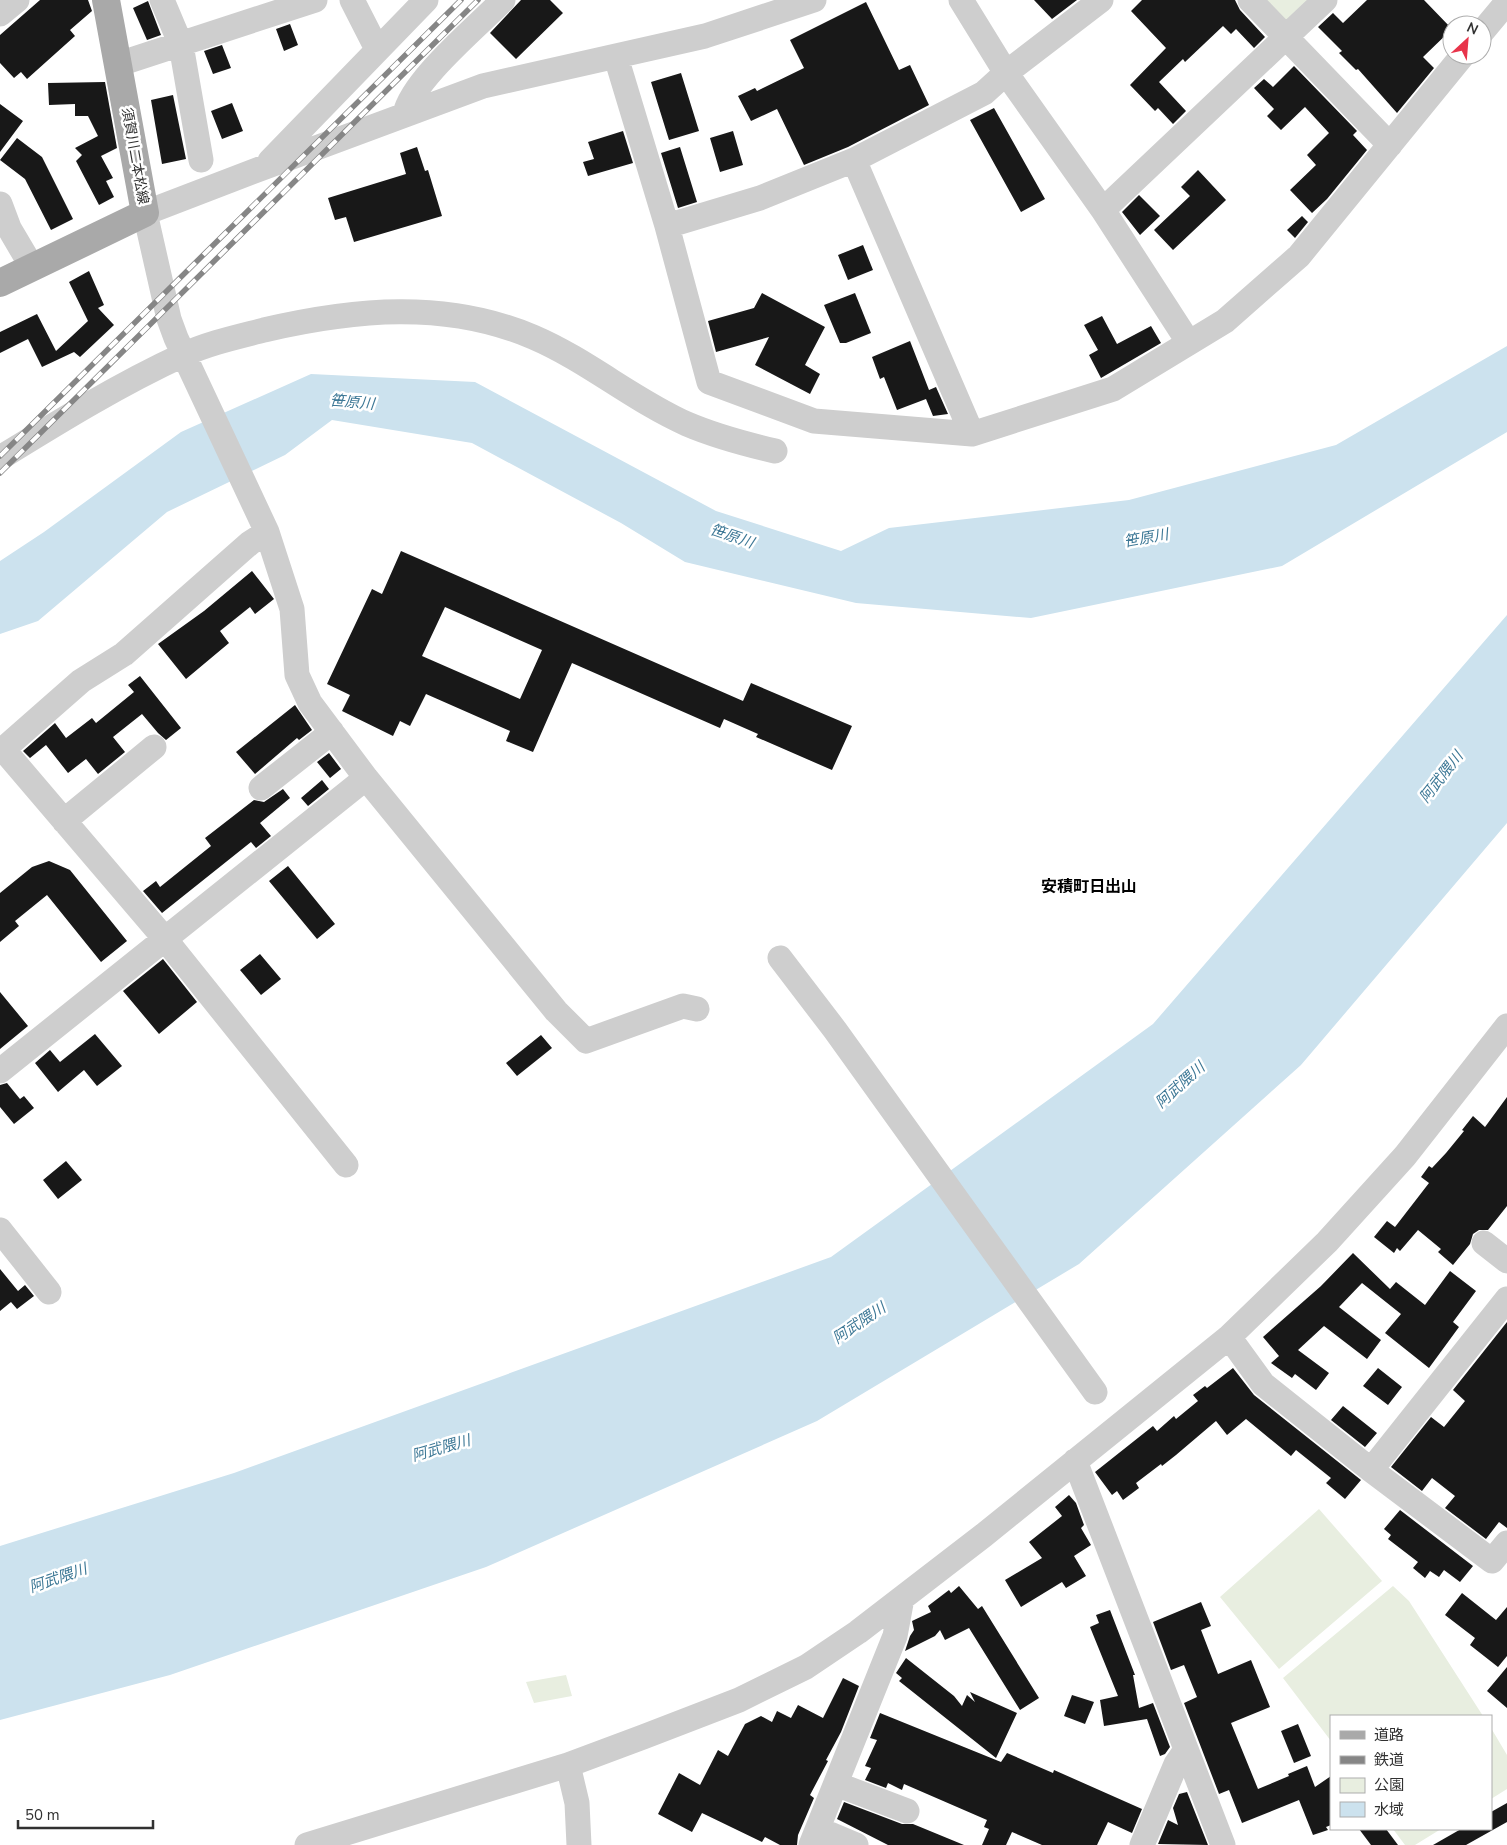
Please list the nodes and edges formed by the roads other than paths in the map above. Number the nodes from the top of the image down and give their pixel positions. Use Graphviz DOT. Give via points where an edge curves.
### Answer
graph roads {
  1 [pos="17,0"];
  2 [pos="106,0"];
  3 [pos="162,0"];
  4 [pos="315,0"];
  5 [pos="352,0"];
  6 [pos="426,0"];
  7 [pos="503,0"];
  8 [pos="814,0"];
  9 [pos="961,0"];
  10 [pos="1101,0"];
  11 [pos="1250,0"];
  12 [pos="1325,0"];
  13 [pos="1507,2"];
  14 [pos="0,14"];
  15 [pos="1492,20"];
  16 [pos="1286,38"];
  17 [pos="181,45"];
  18 [pos="377,49"];
  19 [pos="616,57"];
  20 [pos="119,64"];
  21 [pos="1455,65"];
  22 [pos="1006,73"];
  23 [pos="405,114"];
  24 [pos="1390,145"];
  25 [pos="201,160"];
  26 [pos="854,160"];
  27 [pos="264,167"];
  28 [pos="0,204"];
  29 [pos="1103,210"];
  30 [pos="145,213"];
  31 [pos="667,226"];
  32 [pos="32,268"];
  33 [pos="0,283"];
  34 [pos="1189,343"];
  35 [pos="186,359"];
  36 [pos="972,434"];
  37 [pos="775,451"];
  38 [pos="0,458"];
  39 [pos="264,528"];
  40 [pos="126,670"];
  41 [pos="55,702"];
  42 [pos="332,732"];
  43 [pos="154,747"];
  44 [pos="2,750"];
  45 [pos="366,778"];
  46 [pos="261,788"];
  47 [pos="64,821"];
  48 [pos="165,939"];
  49 [pos="780,958"];
  50 [pos="697,1009"];
  51 [pos="1507,1026"];
  52 [pos="0,1071"];
  53 [pos="346,1165"];
  54 [pos="0,1230"];
  55 [pos="1484,1243"];
  56 [pos="1507,1261"];
  57 [pos="49,1292"];
  58 [pos="1507,1299"];
  59 [pos="1229,1337"];
  60 [pos="1095,1392"];
  61 [pos="1075,1461"];
  62 [pos="1371,1470"];
  63 [pos="1502,1559"];
  64 [pos="902,1598"];
  65 [pos="1185,1751"];
  66 [pos="568,1765"];
  67 [pos="836,1784"];
  68 [pos="907,1811"];
  69 [pos="387,1834"];
  70 [pos="814,1837"];
  71 [pos="307,1845"];
  72 [pos="579,1845"];
  73 [pos="856,1845"];
  74 [pos="1142,1845"];
  75 [pos="1223,1845"];
  1 -- 14 [label="street"];
  2 -- 20 [label="main road, 須賀川二本松線"];
  3 -- 17 [label="street"];
  4 -- 17 [label="street"];
  5 -- 18 [label="street"];
  6 -- 18 [label="street"];
  7 -- 23 [label="street" via="426,77 410,100"];
  8 -- 19 [label="street" via="705,36"];
  9 -- 22 [label="street"];
  10 -- 22 [label="street"];
  11 -- 16 [label="street"];
  12 -- 16 [label="street"];
  13 -- 15 [label="street"];
  16 -- 24 [label="street"];
  16 -- 29 [label="street"];
  17 -- 20 [label="street"];
  17 -- 25 [label="street"];
  18 -- 27 [label="street"];
  19 -- 23 [label="street" via="483,86"];
  19 -- 31 [label="street"];
  20 -- 30 [label="main road, 須賀川二本松線"];
  21 -- 24 [label="street"];
  22 -- 26 [label="street" via="984,93"];
  22 -- 29 [label="street"];
  23 -- 27 [label="street"];
  24 -- 34 [label="street" via="1299,256 1225,321"];
  26 -- 31 [label="street" via="760,198"];
  26 -- 36 [label="street"];
  27 -- 30 [label="street"];
  28 -- 32 [label="street" via="9,228"];
  29 -- 34 [label="street"];
  30 -- 32 [label="main road, 須賀川二本松線"];
  30 -- 35 [label="street" via="169,319"];
  31 -- 36 [label="street" via="709,382 814,421"];
  32 -- 33 [label="main road, 須賀川二本松線"];
  34 -- 36 [label="street" via="1113,389"];
  35 -- 37 [label="street" via="213,343 318,318 410,310 461,316 500,325 562,350 686,423 733,441"];
  35 -- 38 [label="street" via="88,403"];
  35 -- 39 [label="street"];
  39 -- 41 [label="street" via="124,654"];
  39 -- 42 [label="street" via="292,609 297,675 310,703"];
  40 -- 41 [label="street" via="76,701"];
  41 -- 44 [label="street"];
  42 -- 45 [label="street"];
  42 -- 46 [label="street"];
  43 -- 47 [label="street"];
  44 -- 47 [label="street"];
  45 -- 48 [label="street"];
  45 -- 50 [label="street" via="556,1011 586,1041 683,1006"];
  47 -- 48 [label="street"];
  48 -- 52 [label="street"];
  48 -- 53 [label="street"];
  49 -- 60 [label="street"];
  51 -- 59 [label="street" via="1405,1156 1327,1242"];
  54 -- 57 [label="street"];
  55 -- 56 [label="street"];
  58 -- 62 [label="street"];
  59 -- 61 [label="street"];
  59 -- 62 [label="street" via="1264,1384"];
  61 -- 64 [label="street"];
  61 -- 65 [label="street"];
  62 -- 63 [label="street"];
  64 -- 66 [label="street" via="806,1667 739,1700"];
  64 -- 67 [label="street" via="895,1636"];
  65 -- 74 [label="street" via="1176,1764"];
  65 -- 75 [label="street"];
  66 -- 69 [label="street"];
  66 -- 72 [label="street" via="577,1802"];
  67 -- 68 [label="street"];
  67 -- 70 [label="street"];
  69 -- 71 [label="street"];
  70 -- 73 [label="street"];
}
